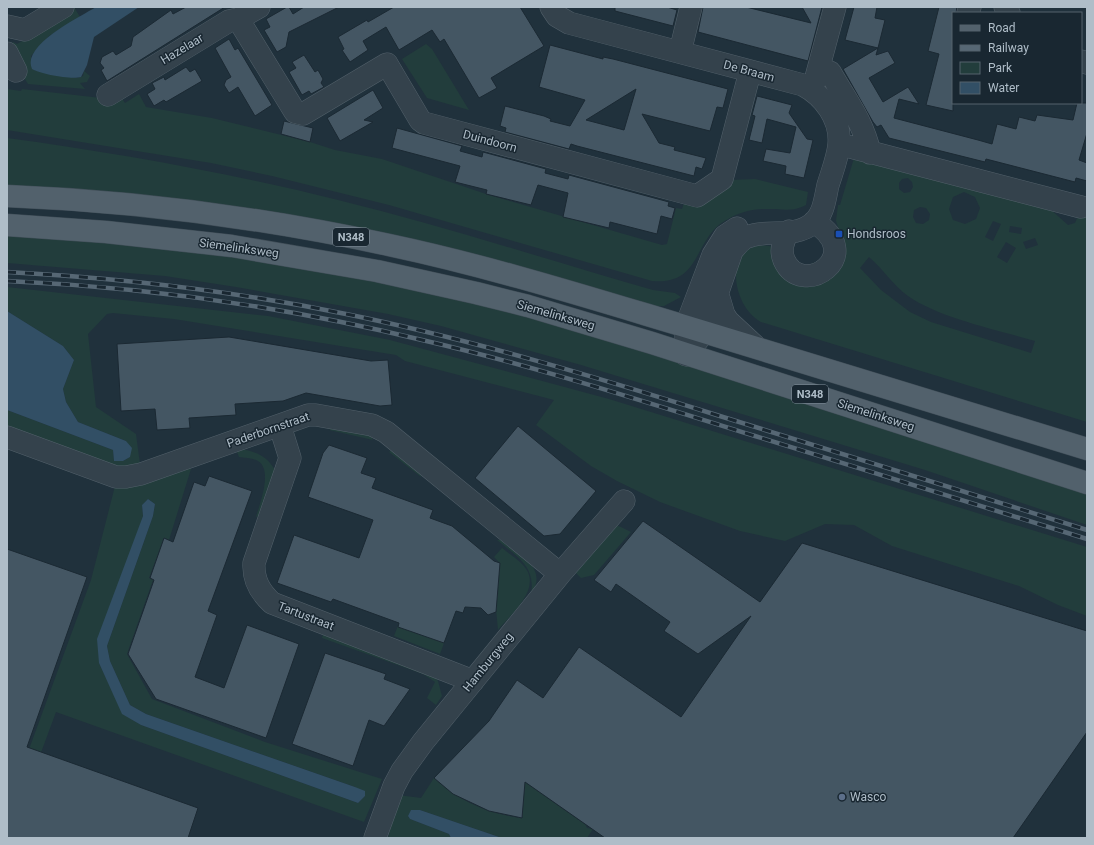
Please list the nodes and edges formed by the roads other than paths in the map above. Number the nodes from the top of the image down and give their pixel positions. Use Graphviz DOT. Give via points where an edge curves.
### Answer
graph roads {
  1 [pos="63,7"];
  2 [pos="259,7"];
  3 [pos="550,7"];
  4 [pos="691,7"];
  5 [pos="835,7"];
  6 [pos="238,19"];
  7 [pos="7,26"];
  8 [pos="680,52"];
  9 [pos="820,69"];
  10 [pos="750,72"];
  11 [pos="812,90"];
  12 [pos="108,95"];
  13 [pos="839,144"];
  14 [pos="870,153"];
  15 [pos="7,196"];
  16 [pos="1080,207"];
  17 [pos="814,222"];
  18 [pos="7,225"];
  19 [pos="789,231"];
  20 [pos="718,295"];
  21 [pos="695,329"];
  22 [pos="756,347"];
  23 [pos="686,355"];
  24 [pos="280,426"];
  25 [pos="7,437"];
  26 [pos="1087,449"];
  27 [pos="1087,483"];
  28 [pos="624,501"];
  29 [pos="560,574"];
  30 [pos="473,681"];
  31 [pos="375,838"];
  1 -- 7 [label="street" via="24,30"];
  2 -- 6 [label="street, Hazelaar"];
  3 -- 8 [label="street, De Braam" via="557,16 569,23"];
  4 -- 8 [label="street"];
  5 -- 9 [label="street"];
  6 -- 10 [label="street, Duindoorn" via="295,112 303,114 387,64 424,123 697,196 722,179"];
  6 -- 12 [label="street, Hazelaar" via="229,20"];
  8 -- 10 [label="street, De Braam"];
  9 -- 11 [label="street"];
  9 -- 14 [label="street" via="830,72 856,115 866,133"];
  10 -- 11 [label="street, De Braam" via="792,82"];
  11 -- 13 [label="street, De Braam" via="826,103 833,116"];
  13 -- 14 [label="street"];
  13 -- 17 [label="street, De Braam" via="821,213"];
  14 -- 16 [label="street"];
  15 -- 21 [label="main road, N348" via="177,210 279,224 388,244 540,282"];
  17 -- 19 [label="street"];
  17 -- 19 [label="street" via="832,237 835,249 828,267 818,274 798,274 785,261 782,249"];
  18 -- 23 [label="main road, Siemelinksweg / N348" via="106,232 232,246 377,271 528,306"];
  19 -- 20 [label="street" via="749,236 739,243 732,251"];
  19 -- 21 [label="street" via="773,223 746,223 725,236 713,255"];
  20 -- 21 [label="street"];
  20 -- 22 [label="street" via="728,321"];
  21 -- 22 [label="main road, N348"];
  21 -- 23 [label="street"];
  22 -- 26 [label="main road, N348"];
  23 -- 27 [label="main road, Siemelinksweg / N348"];
  24 -- 25 [label="street, Paderbornstraat" via="126,477 107,474"];
  24 -- 29 [label="street, Paderbornstraat" via="308,415 316,415 379,428"];
  24 -- 30 [label="street, Tartustraat" via="290,458 254,563 255,576 261,591 272,603"];
  28 -- 29 [label="street, Hamburgweg"];
  29 -- 30 [label="street, Hamburgweg"];
  30 -- 31 [label="street, Hamburgweg" via="402,771"];
}
